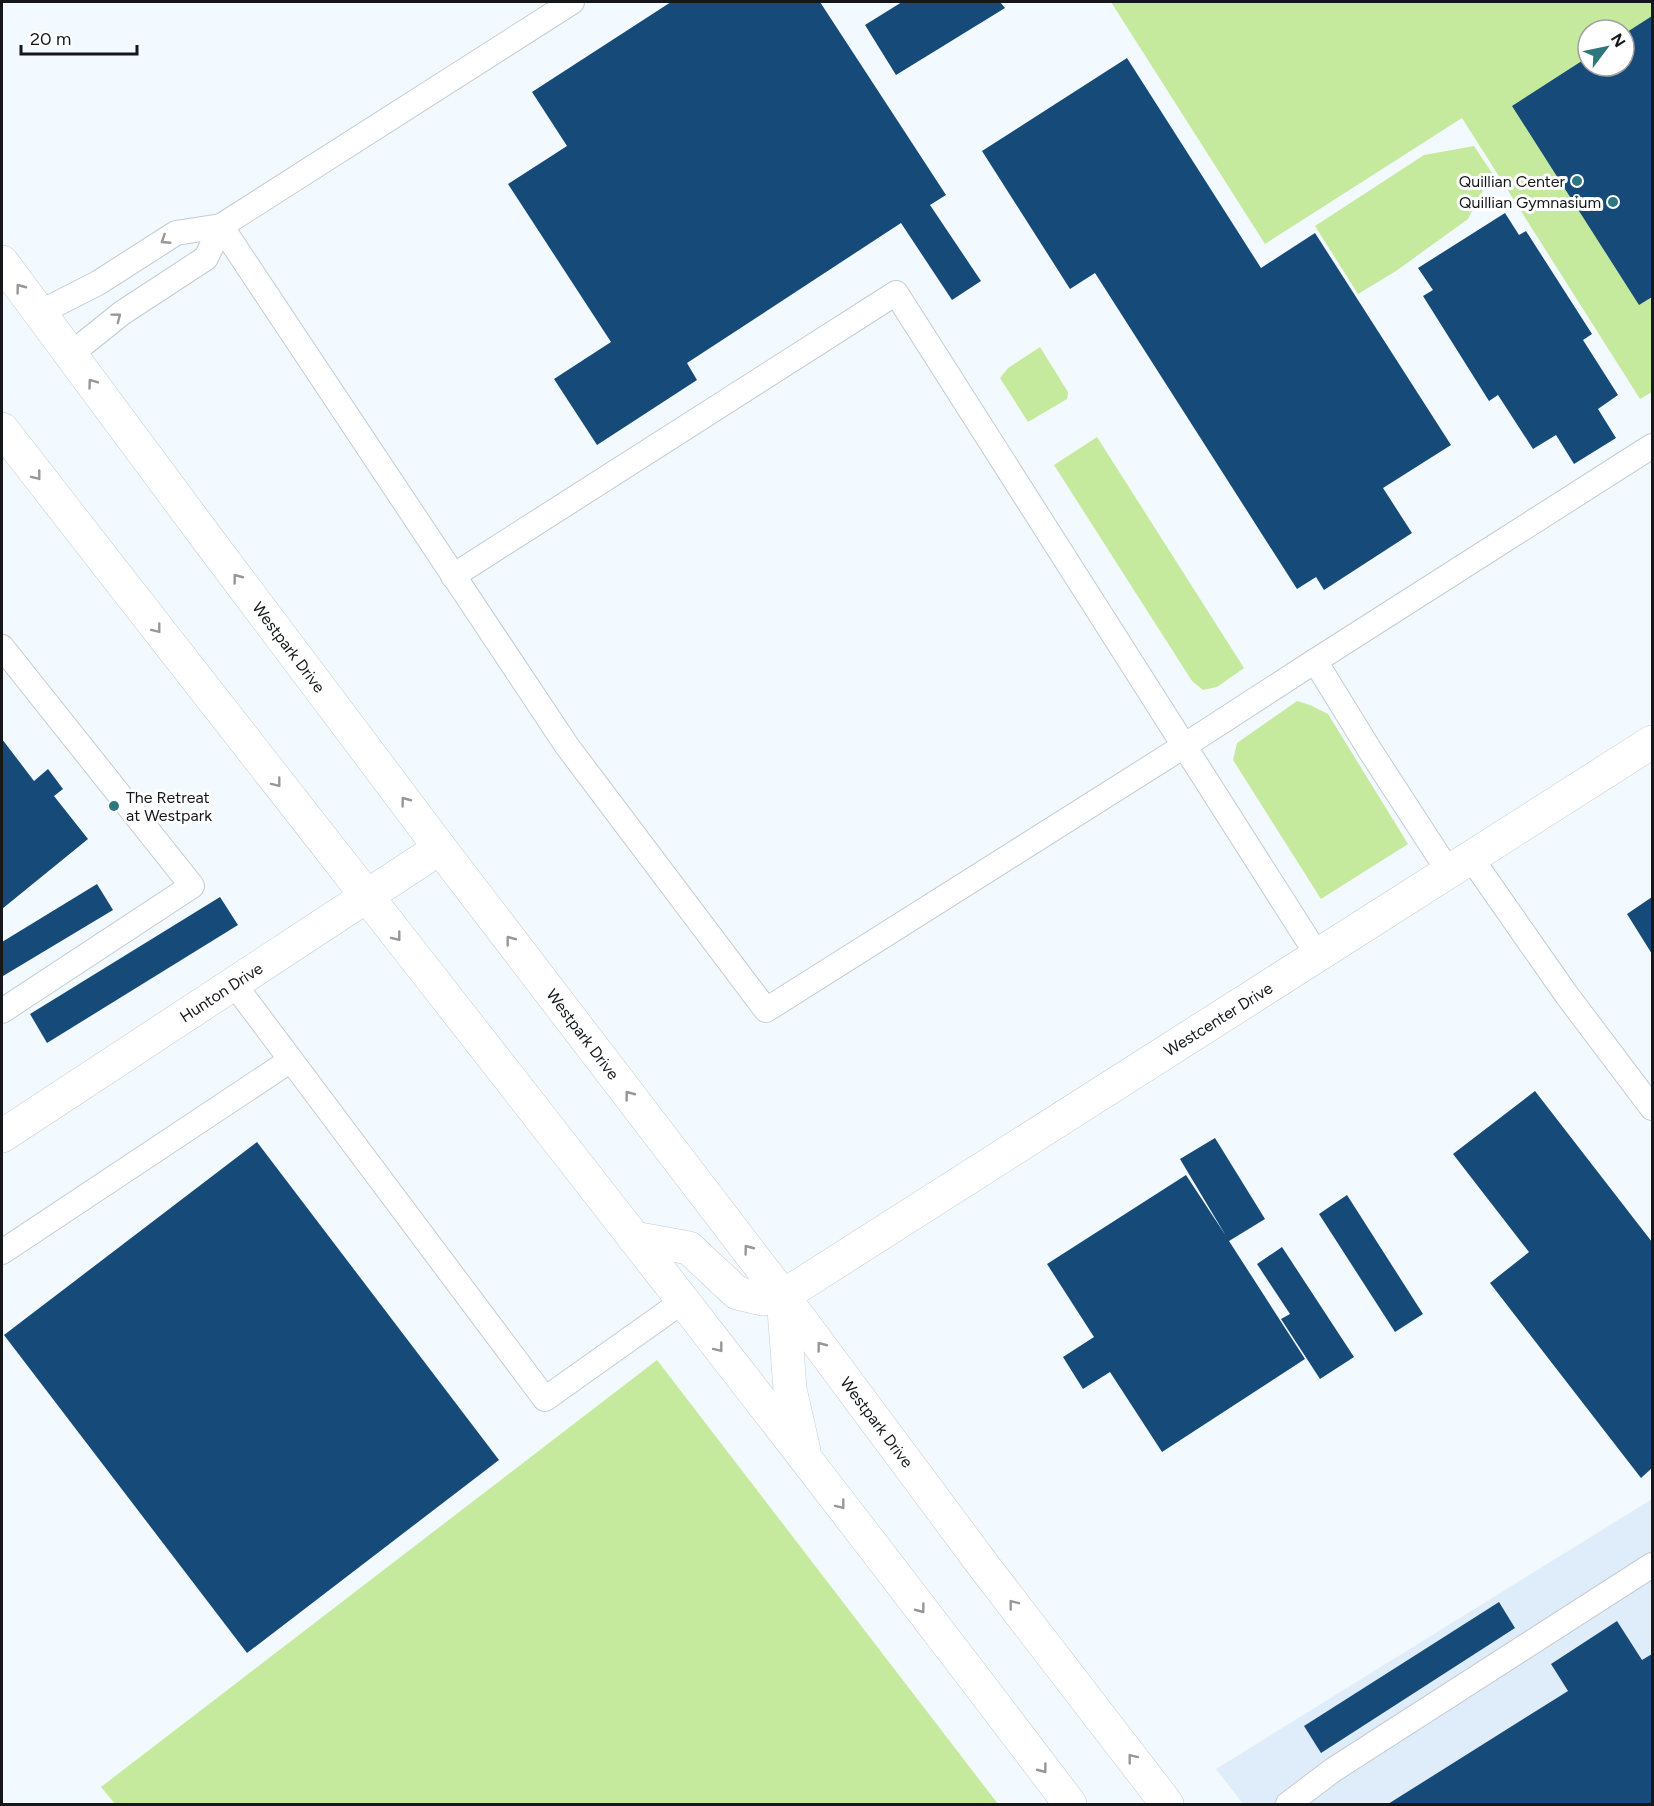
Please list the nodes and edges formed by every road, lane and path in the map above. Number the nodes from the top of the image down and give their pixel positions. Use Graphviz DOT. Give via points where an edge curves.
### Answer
graph roads {
  1 [pos="572,2"];
  2 [pos="221,226"];
  3 [pos="2,262"];
  4 [pos="39,313"];
  5 [pos="71,354"];
  6 [pos="2,429"];
  7 [pos="1653,446"];
  8 [pos="453,576"];
  9 [pos="2,647"];
  10 [pos="1315,661"];
  11 [pos="1653,742"];
  12 [pos="1184,746"];
  13 [pos="440,848"];
  14 [pos="1460,865"];
  15 [pos="366,897"];
  16 [pos="1318,956"];
  17 [pos="234,984"];
  18 [pos="2,1011"];
  19 [pos="291,1060"];
  20 [pos="1653,1108"];
  21 [pos="2,1136"];
  22 [pos="634,1238"];
  23 [pos="2,1252"];
  24 [pos="783,1296"];
  25 [pos="683,1301"];
  26 [pos="805,1459"];
  27 [pos="1653,1565"];
  28 [pos="1070,1804"];
  29 [pos="1167,1804"];
  30 [pos="1288,1804"];
  1 -- 2 [label="lane"];
  2 -- 4 [label="lane, one-way" via="176,233 98,283"];
  5 -- 2 [label="lane, one-way" via="122,313 206,258"];
  2 -- 8 [label="lane"];
  4 -- 3 [label="main road, Westpark Drive, one-way"];
  4 -- 5 [label="main road, Westpark Drive"];
  13 -- 5 [label="main road, Westpark Drive, one-way"];
  6 -- 15 [label="main road, one-way"];
  7 -- 10 [label="lane"];
  8 -- 12 [label="lane" via="567,746 766,1010"];
  8 -- 12 [label="lane" via="896,293"];
  9 -- 18 [label="lane" via="192,886"];
  10 -- 12 [label="lane"];
  10 -- 14 [label="lane" via="1371,752"];
  11 -- 14 [label="main road, Westcenter Drive"];
  12 -- 16 [label="lane"];
  13 -- 15 [label="main road, Hunton Drive"];
  24 -- 13 [label="main road, Westpark Drive, one-way"];
  14 -- 16 [label="main road, Westcenter Drive"];
  14 -- 20 [label="lane"];
  15 -- 17 [label="main road, Hunton Drive"];
  15 -- 22 [label="main road, one-way"];
  16 -- 24 [label="main road, Westcenter Drive"];
  17 -- 19 [label="lane"];
  17 -- 21 [label="main road, Hunton Drive"];
  19 -- 23 [label="lane"];
  19 -- 25 [label="lane" via="545,1399"];
  22 -- 24 [label="main road" via="688,1248 737,1293 762,1299"];
  22 -- 25 [label="main road"];
  24 -- 26 [label="main road" via="790,1389"];
  29 -- 24 [label="main road, Westpark Drive, one-way"];
  25 -- 26 [label="main road, one-way"];
  26 -- 28 [label="main road, one-way"];
  27 -- 30 [label="lane" via="1333,1770"];
}
